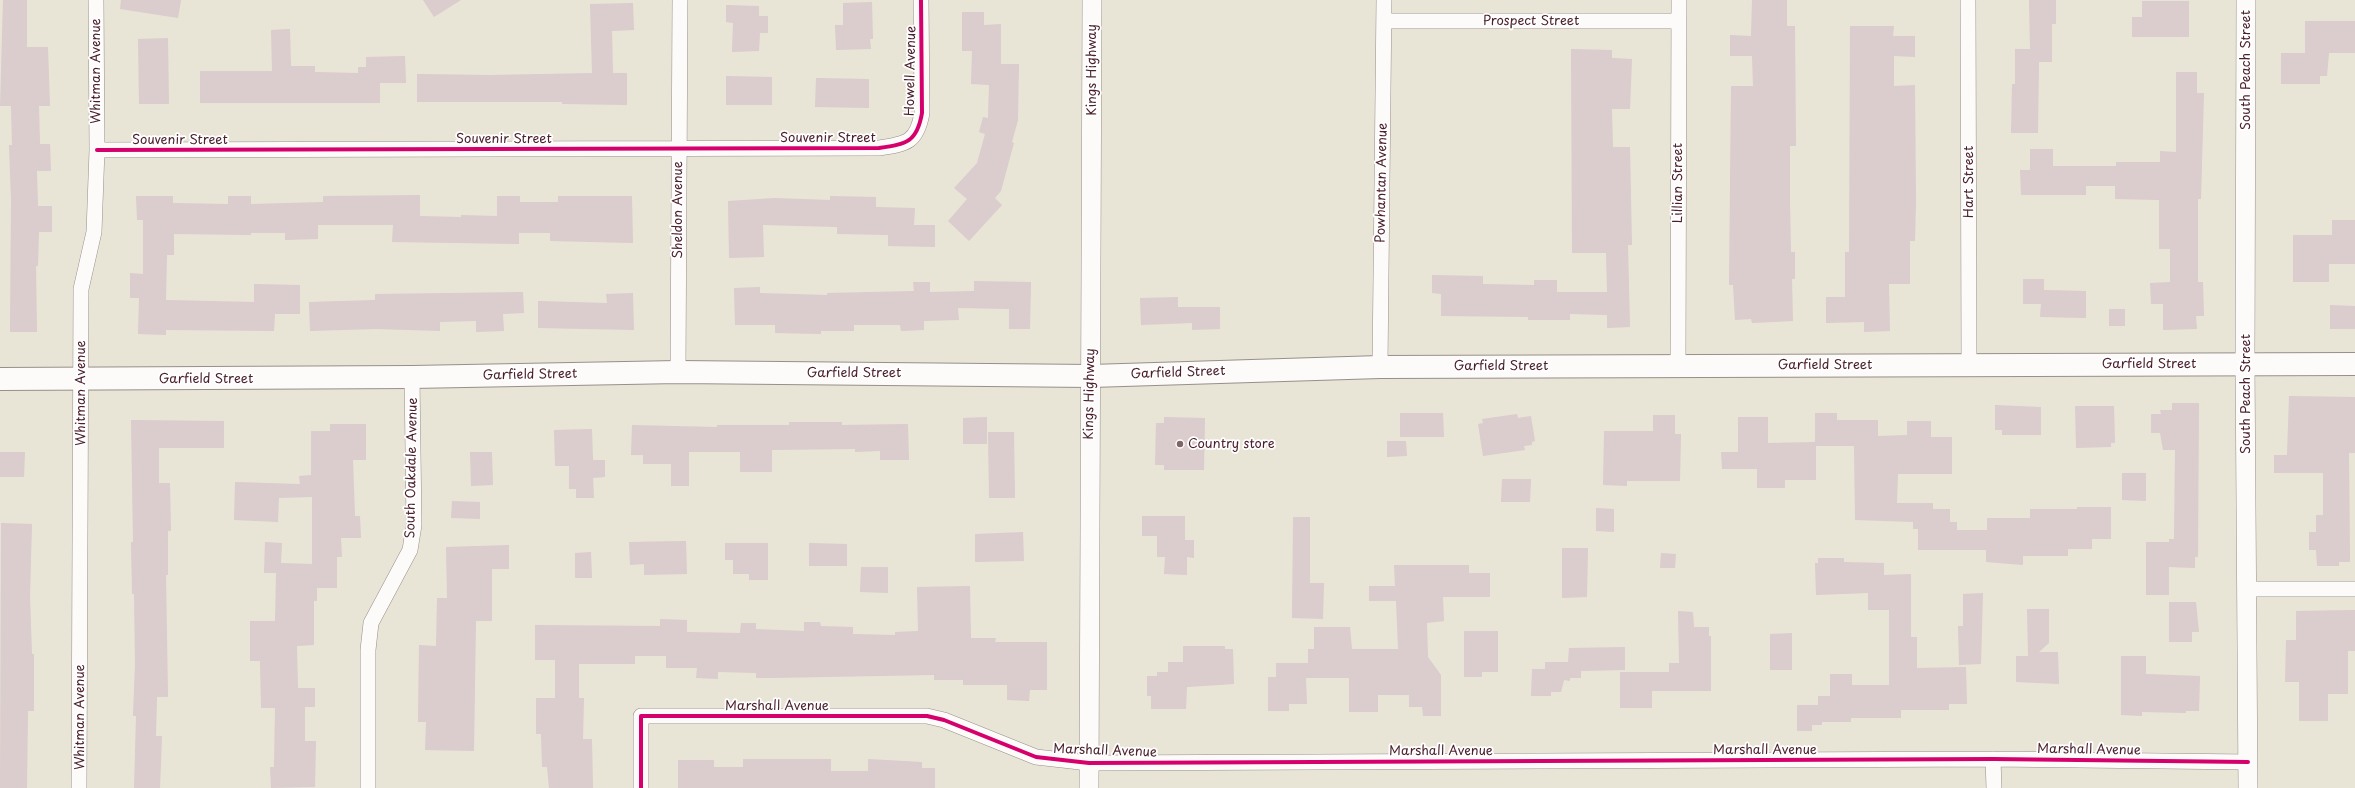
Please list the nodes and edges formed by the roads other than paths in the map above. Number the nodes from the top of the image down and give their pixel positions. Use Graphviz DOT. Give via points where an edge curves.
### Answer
graph roads {
  1 [pos="96,0"];
  2 [pos="680,0"];
  3 [pos="921,0"];
  4 [pos="1092,0"];
  5 [pos="1384,0"];
  6 [pos="1679,0"];
  7 [pos="1968,0"];
  8 [pos="2246,0"];
  9 [pos="1384,21"];
  10 [pos="1679,21"];
  11 [pos="910,140"];
  12 [pos="678,149"];
  13 [pos="96,150"];
  14 [pos="2245,363"];
  15 [pos="1969,364"];
  16 [pos="2355,364"];
  17 [pos="1678,366"];
  18 [pos="1380,367"];
  19 [pos="678,372"];
  20 [pos="1090,376"];
  21 [pos="412,377"];
  22 [pos="0,379"];
  23 [pos="80,379"];
  24 [pos="2247,589"];
  25 [pos="2355,589"];
  26 [pos="1993,759"];
  27 [pos="2248,762"];
  28 [pos="1089,763"];
  29 [pos="80,788"];
  30 [pos="368,788"];
  31 [pos="641,788"];
  32 [pos="1089,788"];
  33 [pos="1994,788"];
  34 [pos="2248,788"];
  1 -- 13 [label="street, Whitman Avenue"];
  2 -- 12 [label="street, Sheldon Avenue"];
  3 -- 11 [label="street, Howell Avenue" via="922,113 919,130"];
  4 -- 20 [label="street, Kings Highway"];
  5 -- 9 [label="street, Powhantan Avenue"];
  6 -- 10 [label="street, Lillian Street"];
  7 -- 15 [label="street, Hart Street"];
  8 -- 14 [label="street, South Peach Street"];
  9 -- 10 [label="street, Prospect Street"];
  9 -- 18 [label="street, Powhantan Avenue"];
  10 -- 17 [label="street, Lillian Street"];
  11 -- 12 [label="street, Souvenir Street" via="879,148"];
  12 -- 13 [label="street, Souvenir Street"];
  12 -- 19 [label="street, Sheldon Avenue"];
  13 -- 23 [label="street, Whitman Avenue" via="94,232 81,289"];
  14 -- 15 [label="main road, Garfield Street"];
  14 -- 16 [label="main road, Garfield Street"];
  14 -- 24 [label="street, South Peach Street"];
  15 -- 17 [label="main road, Garfield Street"];
  17 -- 18 [label="main road, Garfield Street"];
  18 -- 20 [label="main road, Garfield Street"];
  19 -- 20 [label="main road, Garfield Street"];
  19 -- 21 [label="main road, Garfield Street"];
  20 -- 28 [label="street, Kings Highway"];
  21 -- 23 [label="main road, Garfield Street"];
  21 -- 30 [label="street, South Oakdale Avenue" via="414,525 410,550 371,623 368,650"];
  22 -- 23 [label="main road, Garfield Street"];
  23 -- 29 [label="street, Whitman Avenue"];
  24 -- 25 [label="street"];
  24 -- 27 [label="street, South Peach Street"];
  26 -- 27 [label="street, Marshall Avenue"];
  26 -- 28 [label="street, Marshall Avenue"];
  26 -- 33 [label="street"];
  27 -- 34 [label="street, South Peach Street"];
  28 -- 31 [label="street, Marshall Avenue" via="1036,757 944,720 927,716 641,716"];
  28 -- 32 [label="street, Kings Highway"];
}
